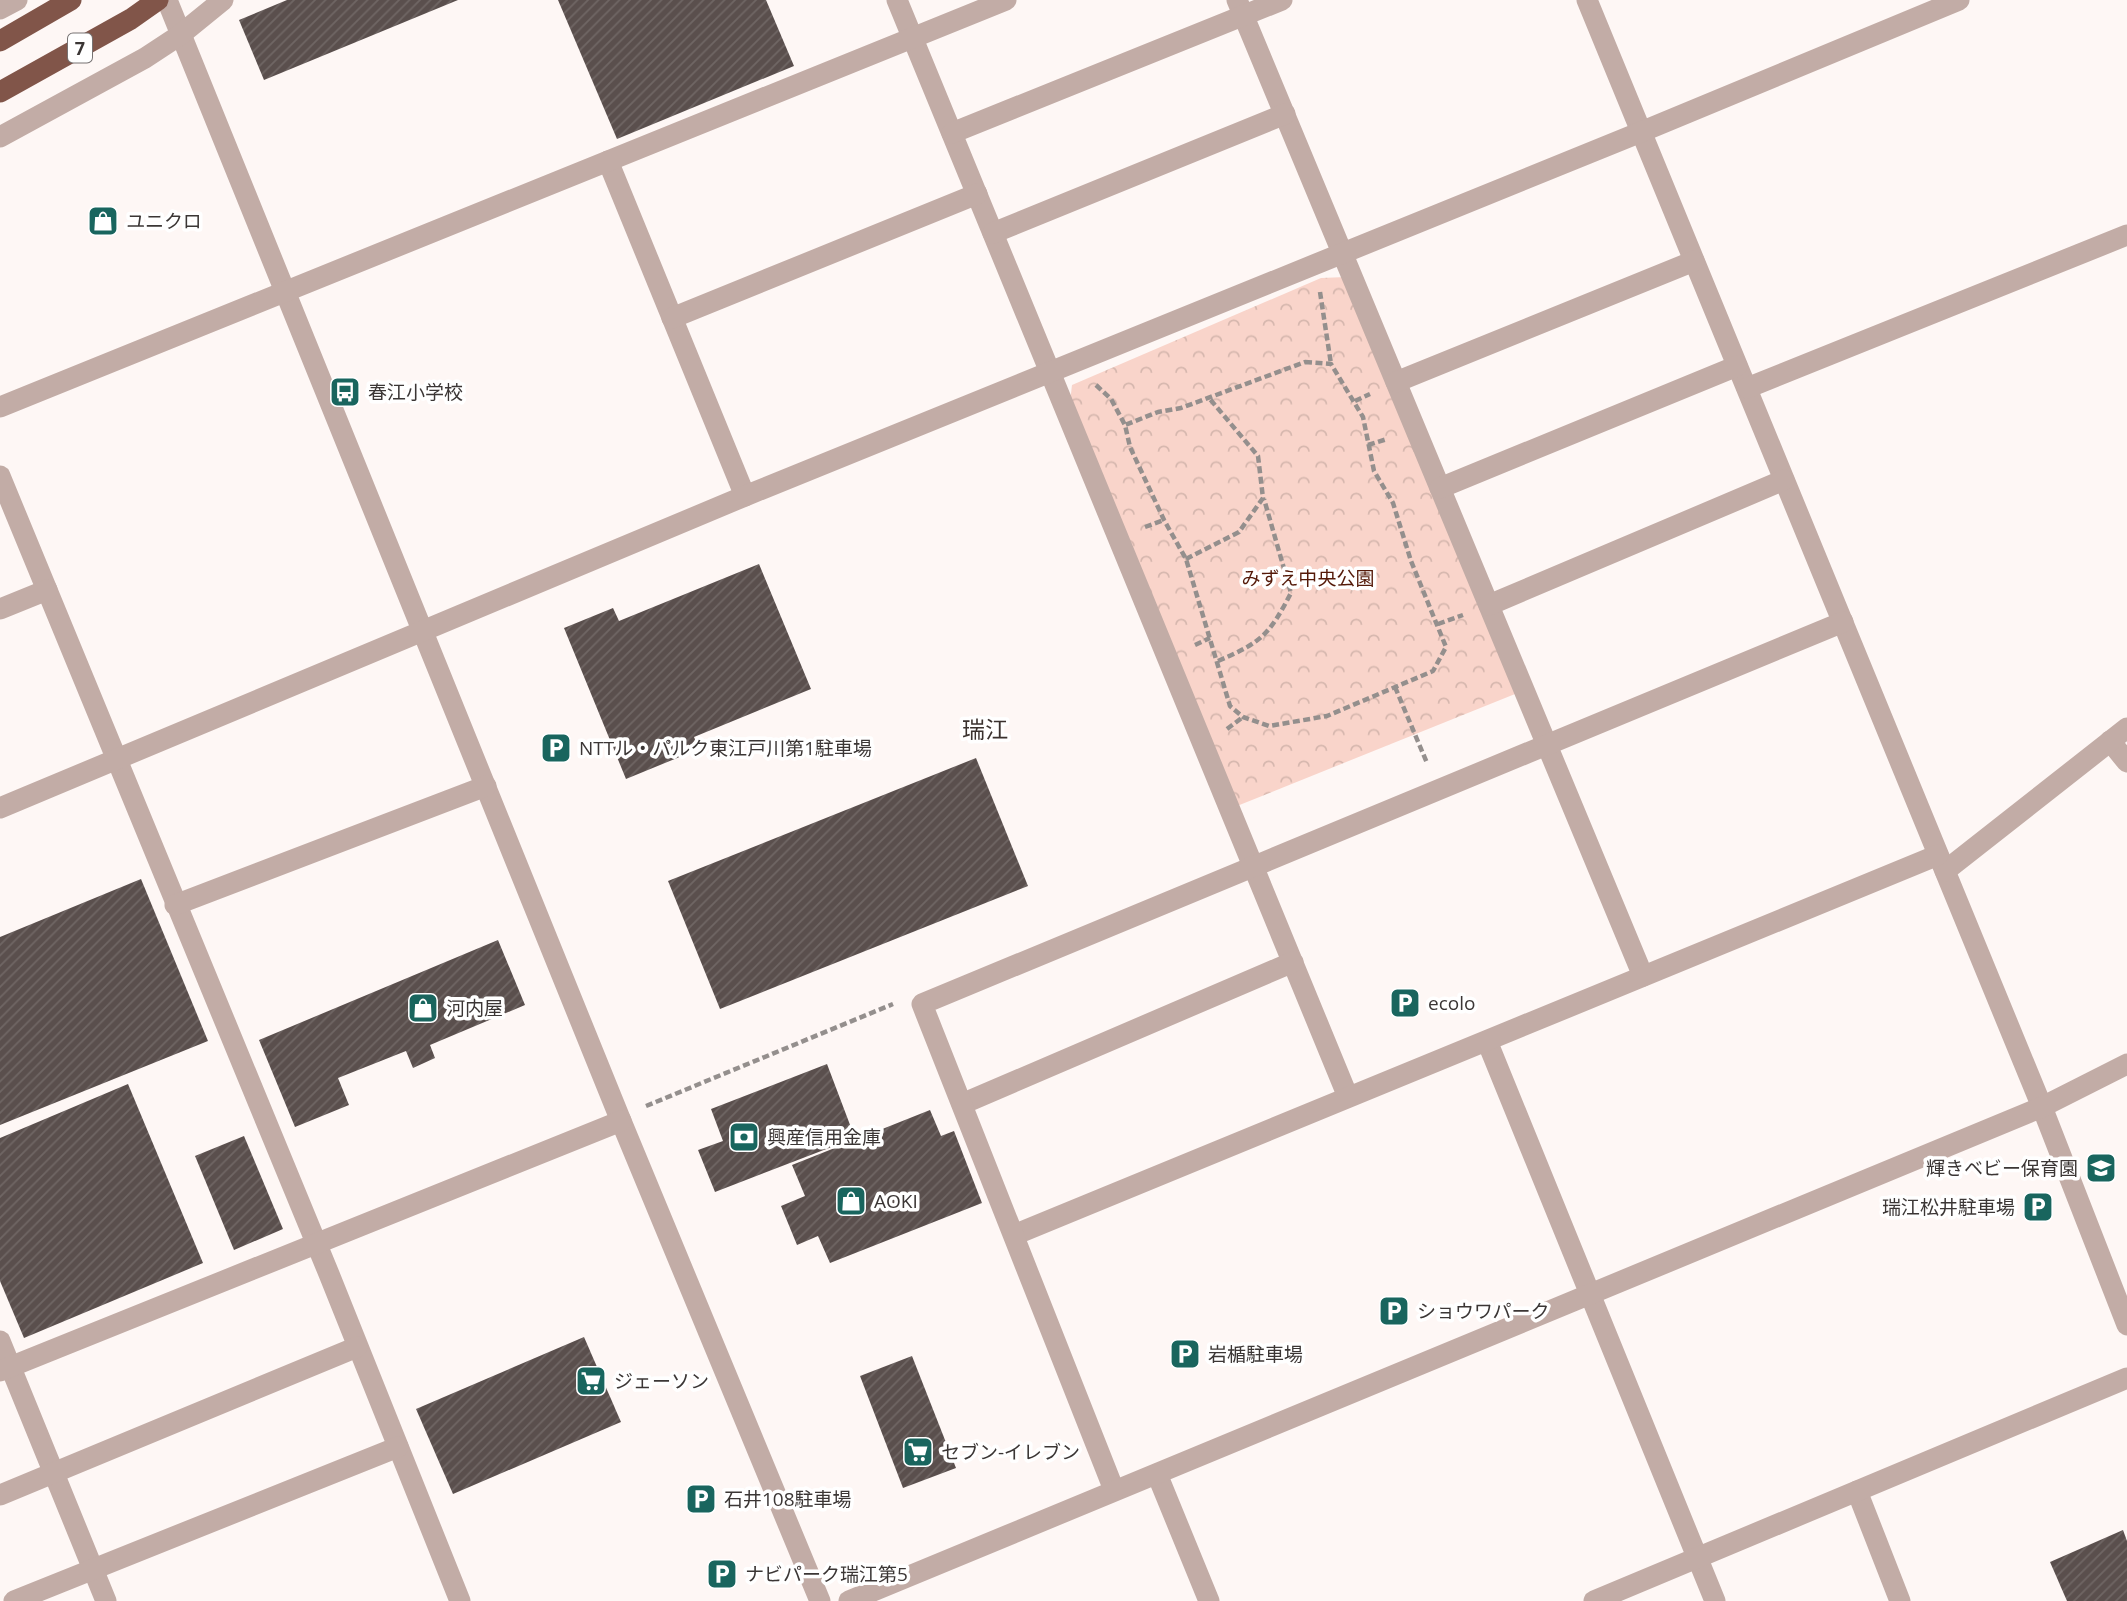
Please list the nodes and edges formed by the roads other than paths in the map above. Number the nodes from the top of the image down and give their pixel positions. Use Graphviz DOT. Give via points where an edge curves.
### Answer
graph roads {
  1 [pos="17,0"];
  2 [pos="71,0"];
  3 [pos="158,0"];
  4 [pos="167,0"];
  5 [pos="223,0"];
  6 [pos="897,0"];
  7 [pos="1006,0"];
  8 [pos="1282,0"];
  9 [pos="1587,0"];
  10 [pos="1948,2"];
  11 [pos="1241,8"];
  12 [pos="0,9"];
  13 [pos="180,35"];
  14 [pos="913,38"];
  15 [pos="0,41"];
  16 [pos="0,92"];
  17 [pos="1285,114"];
  18 [pos="1641,132"];
  19 [pos="952,133"];
  20 [pos="0,137"];
  21 [pos="608,162"];
  22 [pos="977,194"];
  23 [pos="993,233"];
  24 [pos="2127,235"];
  25 [pos="1343,253"];
  26 [pos="1694,261"];
  27 [pos="285,292"];
  28 [pos="672,318"];
  29 [pos="1737,366"];
  30 [pos="1050,372"];
  31 [pos="1396,382"];
  32 [pos="1747,388"];
  33 [pos="0,407"];
  34 [pos="0,476"];
  35 [pos="1784,480"];
  36 [pos="1440,488"];
  37 [pos="746,496"];
  38 [pos="47,590"];
  39 [pos="1489,606"];
  40 [pos="0,609"];
  41 [pos="1843,622"];
  42 [pos="423,631"];
  43 [pos="2119,735"];
  44 [pos="1547,745"];
  45 [pos="117,760"];
  46 [pos="2127,762"];
  47 [pos="486,786"];
  48 [pos="0,808"];
  49 [pos="1942,863"];
  50 [pos="1253,867"];
  51 [pos="175,905"];
  52 [pos="1293,962"];
  53 [pos="1643,976"];
  54 [pos="1487,1041"];
  55 [pos="2127,1064"];
  56 [pos="1348,1097"];
  57 [pos="962,1104"];
  58 [pos="2042,1107"];
  59 [pos="621,1121"];
  60 [pos="1014,1234"];
  61 [pos="317,1245"];
  62 [pos="1591,1294"];
  63 [pos="2127,1325"];
  64 [pos="0,1341"];
  65 [pos="357,1347"];
  66 [pos="5,1369"];
  67 [pos="2127,1378"];
  68 [pos="398,1447"];
  69 [pos="54,1473"];
  70 [pos="1157,1474"];
  71 [pos="1114,1490"];
  72 [pos="1857,1492"];
  73 [pos="0,1495"];
  74 [pos="1698,1558"];
  75 [pos="93,1569"];
  76 [pos="15,1601"];
  77 [pos="106,1601"];
  78 [pos="460,1601"];
  79 [pos="820,1601"];
  80 [pos="849,1601"];
  81 [pos="1209,1601"];
  82 [pos="1594,1601"];
  83 [pos="1716,1601"];
  84 [pos="1900,1601"];
  1 -- 12 [label="street"];
  2 -- 15 [label="highway, 7"];
  3 -- 16 [label="highway, 7"];
  4 -- 13 [label="street"];
  5 -- 13 [label="street"];
  6 -- 14 [label="street"];
  7 -- 14 [label="street"];
  8 -- 11 [label="street"];
  9 -- 18 [label="street"];
  10 -- 18 [label="street"];
  11 -- 17 [label="street"];
  11 -- 19 [label="street"];
  13 -- 20 [label="street"];
  13 -- 27 [label="street"];
  14 -- 19 [label="street"];
  14 -- 21 [label="street"];
  17 -- 23 [label="street"];
  17 -- 25 [label="street"];
  18 -- 25 [label="street"];
  18 -- 26 [label="street"];
  19 -- 22 [label="street"];
  21 -- 27 [label="street"];
  21 -- 28 [label="street"];
  22 -- 23 [label="street"];
  22 -- 28 [label="street"];
  23 -- 30 [label="street"];
  24 -- 32 [label="street"];
  25 -- 30 [label="street"];
  25 -- 31 [label="street"];
  26 -- 29 [label="street"];
  26 -- 31 [label="street"];
  27 -- 33 [label="street"];
  27 -- 42 [label="street"];
  28 -- 37 [label="street"];
  29 -- 32 [label="street"];
  29 -- 36 [label="street"];
  30 -- 37 [label="street"];
  30 -- 50 [label="street"];
  31 -- 36 [label="street"];
  32 -- 35 [label="street"];
  34 -- 38 [label="street"];
  35 -- 39 [label="street"];
  35 -- 41 [label="street"];
  36 -- 39 [label="street"];
  37 -- 42 [label="street"];
  38 -- 40 [label="street"];
  38 -- 45 [label="street"];
  39 -- 44 [label="street"];
  41 -- 44 [label="street"];
  41 -- 49 [label="street"];
  42 -- 45 [label="street"];
  42 -- 47 [label="street"];
  43 -- 46 [label="street"];
  43 -- 49 [label="street"];
  44 -- 50 [label="street"];
  44 -- 53 [label="street"];
  45 -- 48 [label="street"];
  45 -- 51 [label="street"];
  47 -- 51 [label="street"];
  47 -- 59 [label="street"];
  49 -- 53 [label="street"];
  49 -- 58 [label="street"];
  50 -- 52 [label="street"];
  50 -- 57 [label="street" via="922,1004"];
  51 -- 61 [label="street"];
  52 -- 56 [label="street"];
  52 -- 57 [label="street"];
  53 -- 54 [label="street"];
  54 -- 56 [label="street"];
  54 -- 62 [label="street"];
  55 -- 58 [label="street"];
  56 -- 60 [label="street"];
  57 -- 60 [label="street"];
  58 -- 62 [label="street"];
  58 -- 63 [label="street"];
  59 -- 61 [label="street"];
  59 -- 79 [label="street"];
  60 -- 71 [label="street"];
  61 -- 65 [label="street"];
  61 -- 66 [label="street"];
  62 -- 70 [label="street"];
  62 -- 74 [label="street"];
  64 -- 66 [label="street"];
  65 -- 68 [label="street"];
  65 -- 69 [label="street"];
  66 -- 69 [label="street"];
  67 -- 72 [label="street"];
  68 -- 75 [label="street"];
  68 -- 78 [label="street"];
  69 -- 73 [label="street"];
  69 -- 75 [label="street"];
  70 -- 71 [label="street"];
  70 -- 81 [label="street"];
  71 -- 80 [label="street"];
  72 -- 74 [label="street"];
  72 -- 84 [label="street"];
  74 -- 82 [label="street"];
  74 -- 83 [label="street"];
  75 -- 76 [label="street"];
  75 -- 77 [label="street"];
}
